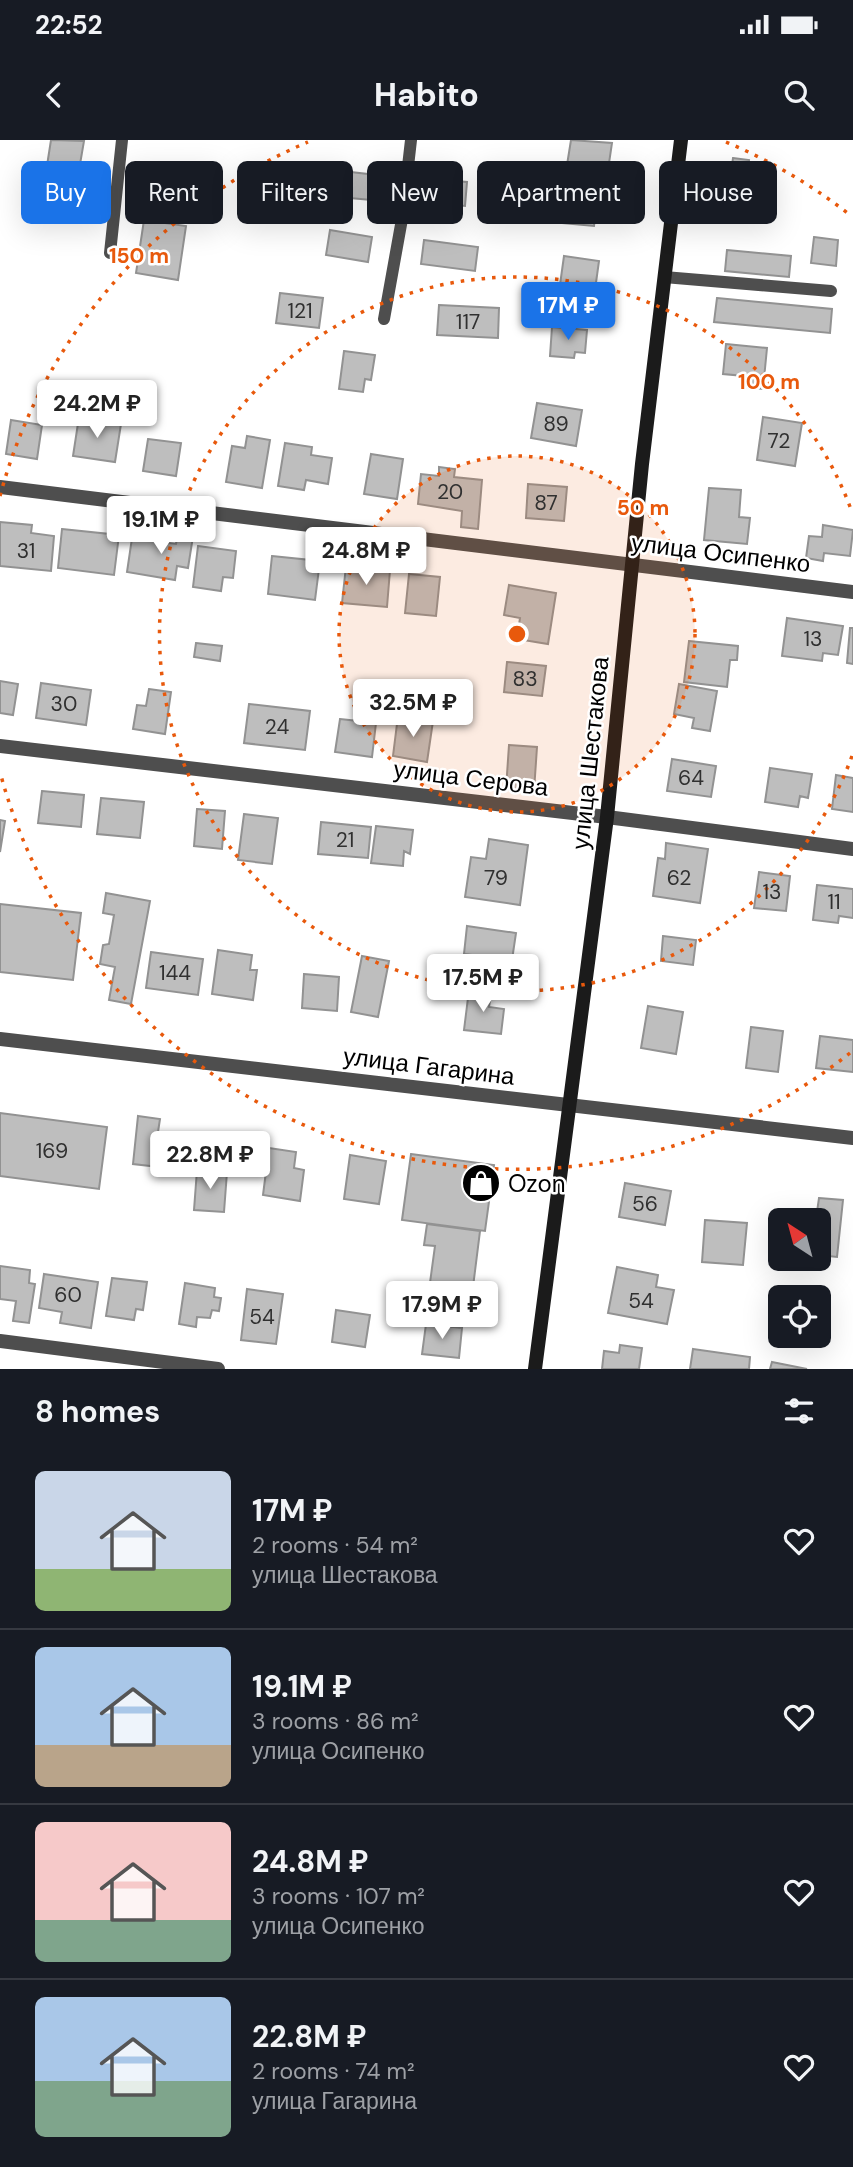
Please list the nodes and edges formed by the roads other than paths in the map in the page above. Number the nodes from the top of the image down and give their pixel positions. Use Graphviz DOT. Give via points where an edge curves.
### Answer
graph roads {
  1 [pos="122,140"];
  2 [pos="411,140"];
  3 [pos="681,140"];
  4 [pos="110,253"];
  5 [pos="664,277"];
  6 [pos="831,291"];
  7 [pos="384,319"];
  8 [pos="0,487"];
  9 [pos="631,565"];
  10 [pos="853,592"];
  11 [pos="0,746"];
  12 [pos="607,817"];
  13 [pos="853,849"];
  14 [pos="0,1039"];
  15 [pos="569,1106"];
  16 [pos="853,1138"];
  17 [pos="0,1340"];
  18 [pos="218,1369"];
  19 [pos="536,1369"];
  1 -- 4 [label="lane"];
  2 -- 7 [label="lane"];
  3 -- 5 [label="main road, улица Шестакова"];
  5 -- 6 [label="lane"];
  5 -- 9 [label="main road, улица Шестакова"];
  8 -- 9 [label="street, улица Осипенко"];
  9 -- 10 [label="street, улица Осипенко"];
  9 -- 12 [label="main road, улица Шестакова"];
  11 -- 12 [label="street, улица Серова"];
  12 -- 13 [label="street, улица Серова"];
  12 -- 15 [label="main road, улица Шестакова"];
  14 -- 15 [label="street, улица Гагарина"];
  15 -- 16 [label="street, улица Гагарина"];
  15 -- 19 [label="main road, улица Шестакова"];
  17 -- 18 [label="street"];
}
